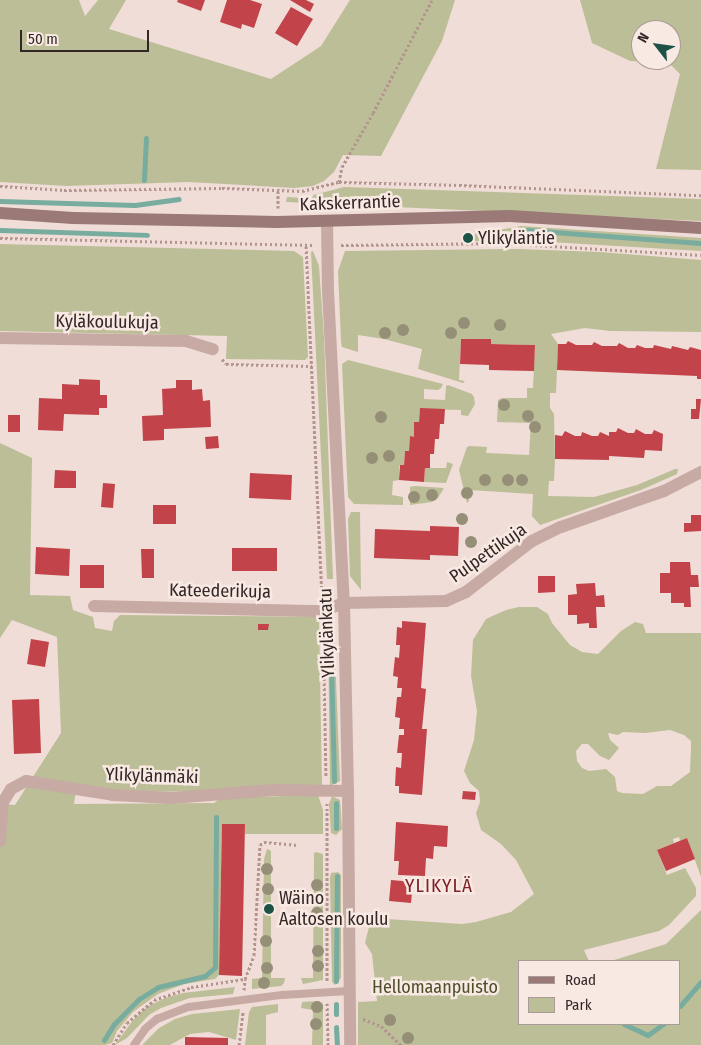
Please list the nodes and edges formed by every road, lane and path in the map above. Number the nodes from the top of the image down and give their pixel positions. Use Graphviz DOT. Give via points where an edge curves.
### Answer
graph roads {
  1 [pos="432,0"];
  2 [pos="338,182"];
  3 [pos="0,186"];
  4 [pos="701,195"];
  5 [pos="0,214"];
  6 [pos="327,221"];
  7 [pos="701,228"];
  8 [pos="0,238"];
  9 [pos="328,245"];
  10 [pos="306,246"];
  11 [pos="701,255"];
  12 [pos="0,338"];
  13 [pos="213,349"];
  14 [pos="312,366"];
  15 [pos="701,472"];
  16 [pos="344,603"];
  17 [pos="94,606"];
  18 [pos="322,611"];
  19 [pos="327,790"];
  20 [pos="348,791"];
  21 [pos="0,841"];
  22 [pos="298,845"];
  23 [pos="245,979"];
  24 [pos="349,991"];
  25 [pos="327,992"];
  26 [pos="243,1008"];
  27 [pos="327,1020"];
  28 [pos="349,1020"];
  29 [pos="134,1045"];
  30 [pos="239,1045"];
  31 [pos="328,1045"];
  32 [pos="350,1045"];
  33 [pos="401,1045"];
  1 -- 2 [label="path" via="342,167"];
  2 -- 3 [label="path" via="302,191 222,188 64,190"];
  2 -- 4 [label="path"];
  5 -- 6 [label="main road, Kakskerrantie"];
  6 -- 7 [label="main road, Kakskerrantie" via="510,216"];
  6 -- 9 [label="street, Ylikylänkatu"];
  8 -- 10 [label="path"];
  9 -- 10 [label="path"];
  9 -- 11 [label="path" via="500,243"];
  9 -- 16 [label="street, Ylikylänkatu"];
  10 -- 14 [label="path"];
  12 -- 13 [label="street, Kyläkoulukuja" via="186,341"];
  13 -- 14 [label="path" via="226,364"];
  14 -- 18 [label="path"];
  15 -- 16 [label="street, Pulpettikuja" via="648,497 561,527 532,541 457,597 446,601"];
  16 -- 18 [label="street, Kateederikuja"];
  16 -- 20 [label="street, Ylikylänkatu"];
  17 -- 18 [label="street, Kateederikuja"];
  18 -- 19 [label="path"];
  19 -- 20 [label="street, Ylikylänmäki"];
  19 -- 21 [label="street, Ylikylänmäki" via="274,790 172,798 113,795 26,781 11,789 3,802"];
  19 -- 25 [label="path"];
  20 -- 24 [label="street, Ylikylänkatu"];
  22 -- 23 [label="path" via="264,842 260,845 254,955"];
  24 -- 25 [label="lane"];
  24 -- 28 [label="street, Ylikylänkatu"];
  25 -- 27 [label="path"];
  25 -- 29 [label="lane" via="282,994 189,1006 157,1019"];
  26 -- 30 [label="path"];
  27 -- 28 [label="path"];
  27 -- 31 [label="path"];
  28 -- 32 [label="street, Ylikylänkatu"];
  28 -- 33 [label="path" via="374,1021"];
}
